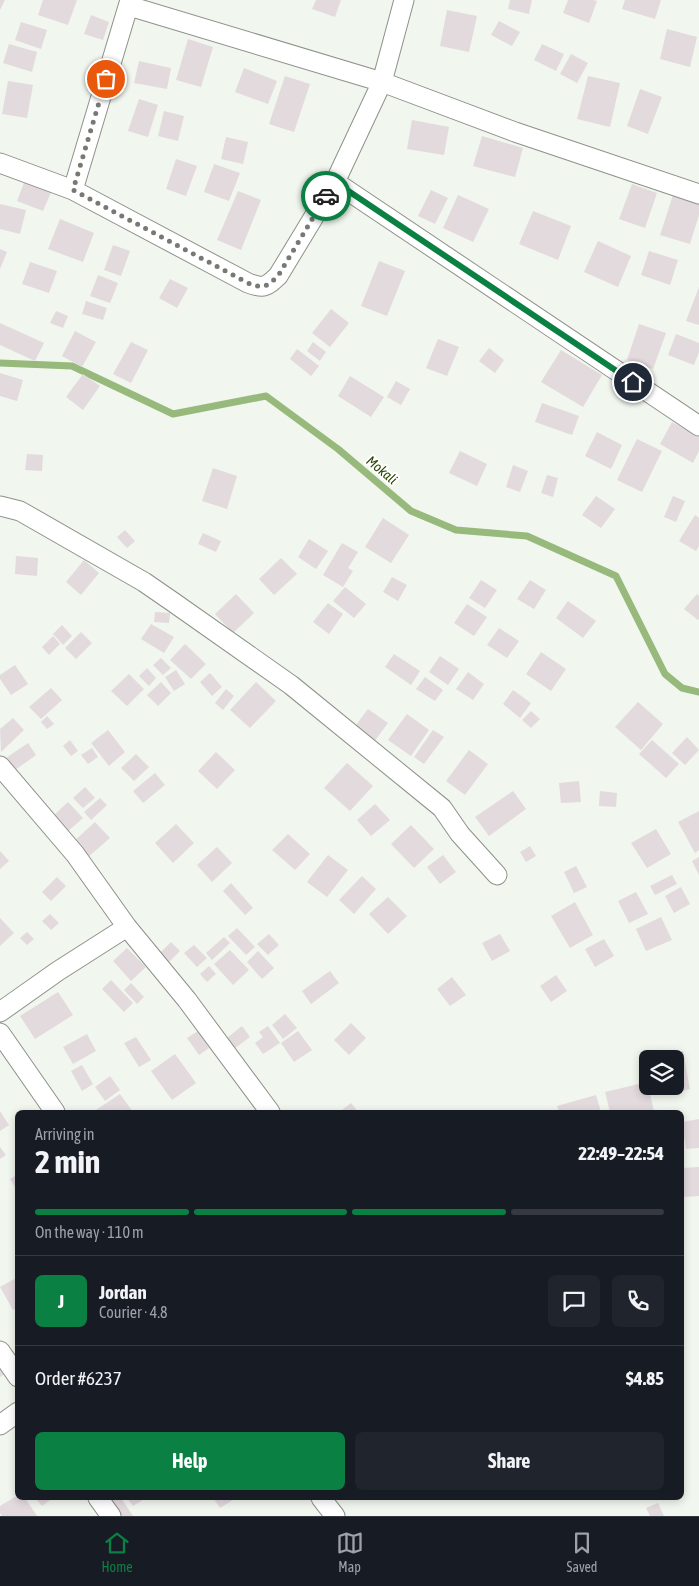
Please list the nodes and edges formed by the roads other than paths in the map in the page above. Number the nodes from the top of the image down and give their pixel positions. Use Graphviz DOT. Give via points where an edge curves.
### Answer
graph roads {
  1 [pos="404,0"];
  2 [pos="129,3"];
  3 [pos="382,82"];
  4 [pos="0,163"];
  5 [pos="335,182"];
  6 [pos="73,190"];
  7 [pos="699,194"];
  8 [pos="699,426"];
  9 [pos="0,506"];
  10 [pos="0,766"];
  11 [pos="497,875"];
  12 [pos="127,927"];
  13 [pos="0,1012"];
  14 [pos="0,1033"];
  15 [pos="54,1110"];
  16 [pos="269,1110"];
  17 [pos="0,1351"];
  18 [pos="15,1374"];
  19 [pos="15,1414"];
  20 [pos="0,1425"];
  21 [pos="99,1500"];
  22 [pos="323,1500"];
  23 [pos="111,1516"];
  24 [pos="335,1516"];
  1 -- 3 [label="street"];
  2 -- 3 [label="street"];
  2 -- 6 [label="street"];
  3 -- 5 [label="street"];
  3 -- 7 [label="street" via="515,132"];
  4 -- 6 [label="street"];
  5 -- 6 [label="street" via="278,276 267,286 258,287"];
  5 -- 8 [label="street"];
  9 -- 11 [label="street" via="20,511 144,582 291,685 442,808 460,834"];
  10 -- 12 [label="street" via="75,854"];
  12 -- 13 [label="street"];
  12 -- 16 [label="street" via="187,1000"];
  14 -- 15 [label="street"];
  17 -- 18 [label="street"];
  19 -- 20 [label="street"];
  21 -- 23 [label="street"];
  22 -- 24 [label="street"];
}
